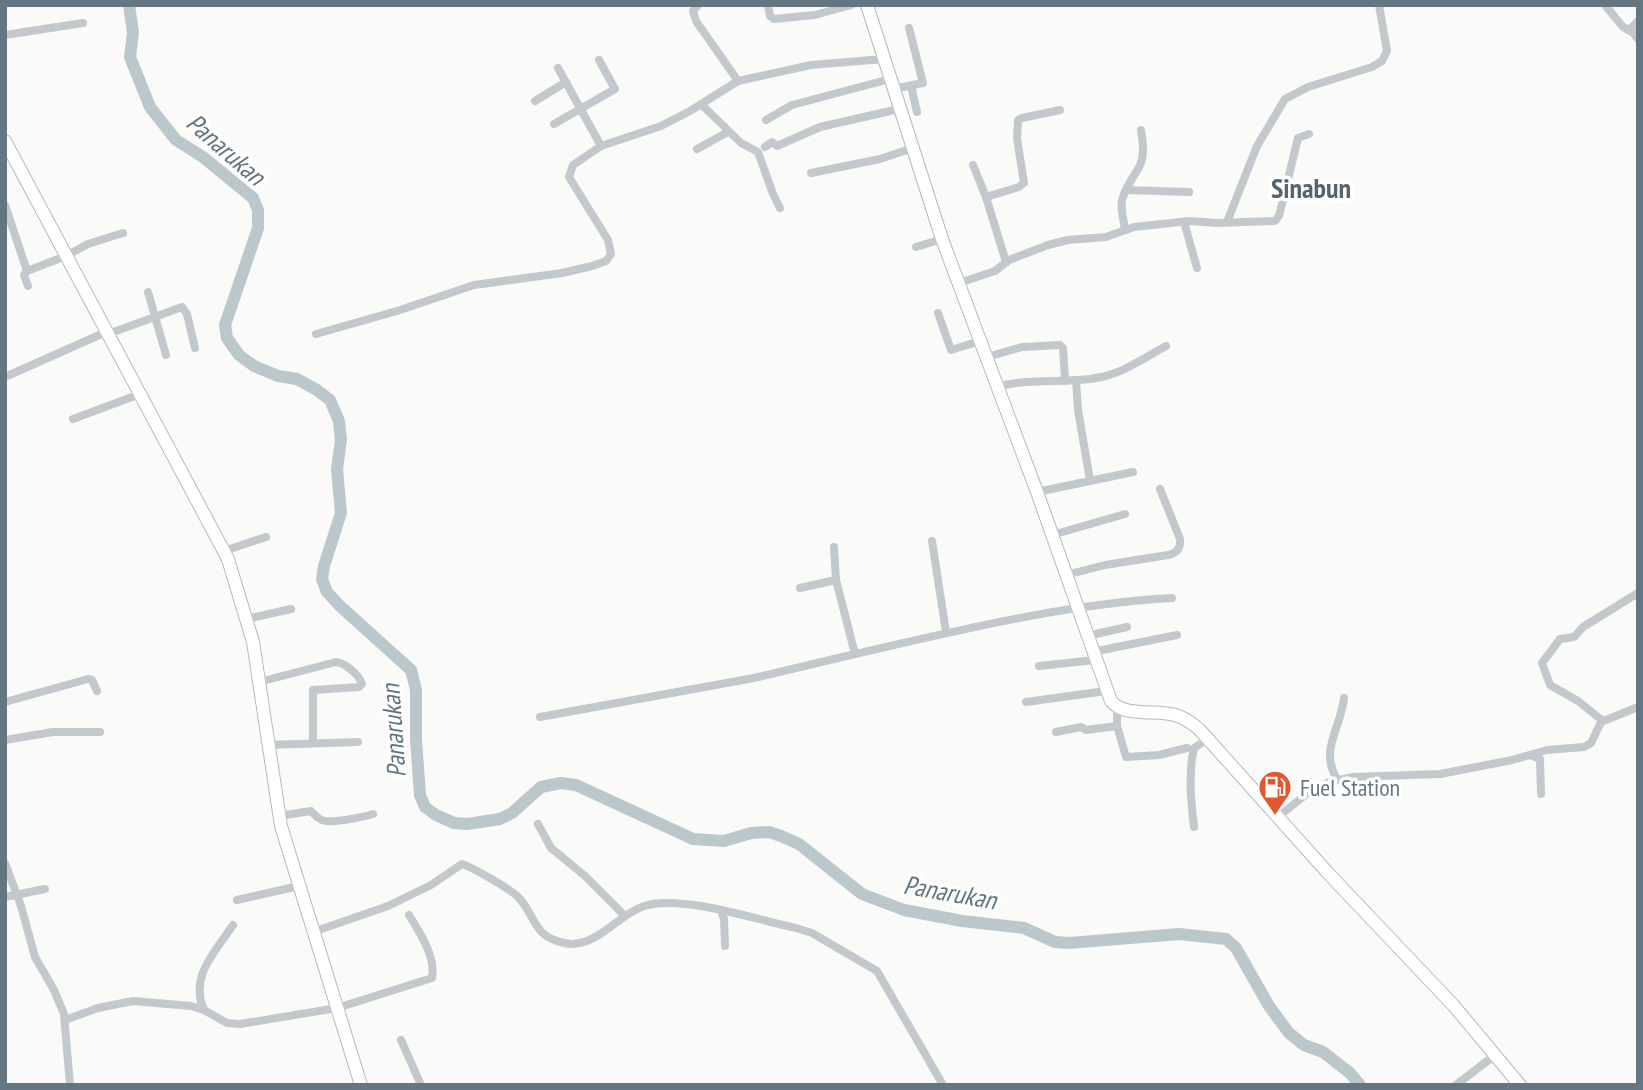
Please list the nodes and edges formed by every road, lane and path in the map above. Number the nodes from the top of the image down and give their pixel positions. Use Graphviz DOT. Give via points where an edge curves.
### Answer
graph roads {
  1 [pos="698,5"];
  2 [pos="768,5"];
  3 [pos="851,5"];
  4 [pos="867,5"];
  5 [pos="1379,5"];
  6 [pos="1605,5"];
  7 [pos="815,10"];
  8 [pos="1638,21"];
  9 [pos="83,23"];
  10 [pos="909,28"];
  11 [pos="1630,31"];
  12 [pos="5,35"];
  13 [pos="1638,39"];
  14 [pos="884,59"];
  15 [pos="599,61"];
  16 [pos="558,68"];
  17 [pos="738,81"];
  18 [pos="566,82"];
  19 [pos="892,84"];
  20 [pos="911,86"];
  21 [pos="535,101"];
  22 [pos="701,104"];
  23 [pos="580,108"];
  24 [pos="900,109"];
  25 [pos="1060,110"];
  26 [pos="917,112"];
  27 [pos="766,120"];
  28 [pos="554,124"];
  29 [pos="1141,130"];
  30 [pos="728,132"];
  31 [pos="1309,134"];
  32 [pos="5,141"];
  33 [pos="601,146"];
  34 [pos="765,146"];
  35 [pos="913,148"];
  36 [pos="697,149"];
  37 [pos="9,158"];
  38 [pos="973,166"];
  39 [pos="811,173"];
  40 [pos="1126,190"];
  41 [pos="1189,192"];
  42 [pos="986,197"];
  43 [pos="5,205"];
  44 [pos="780,208"];
  45 [pos="1184,222"];
  46 [pos="1227,222"];
  47 [pos="1125,230"];
  48 [pos="123,233"];
  49 [pos="942,239"];
  50 [pos="916,247"];
  51 [pos="66,256"];
  52 [pos="1006,262"];
  53 [pos="1197,268"];
  54 [pos="27,271"];
  55 [pos="959,283"];
  56 [pos="27,286"];
  57 [pos="148,292"];
  58 [pos="938,313"];
  59 [pos="153,316"];
  60 [pos="107,333"];
  61 [pos="316,334"];
  62 [pos="980,341"];
  63 [pos="1166,345"];
  64 [pos="195,348"];
  65 [pos="166,355"];
  66 [pos="987,357"];
  67 [pos="5,377"];
  68 [pos="1065,379"];
  69 [pos="1076,380"];
  70 [pos="998,387"];
  71 [pos="140,394"];
  72 [pos="73,419"];
  73 [pos="1133,472"];
  74 [pos="1090,480"];
  75 [pos="1160,489"];
  76 [pos="1037,492"];
  77 [pos="1125,514"];
  78 [pos="1052,535"];
  79 [pos="266,537"];
  80 [pos="932,541"];
  81 [pos="834,547"];
  82 [pos="224,551"];
  83 [pos="1066,575"];
  84 [pos="836,580"];
  85 [pos="800,588"];
  86 [pos="1638,593"];
  87 [pos="1172,598"];
  88 [pos="1077,608"];
  89 [pos="291,609"];
  90 [pos="247,619"];
  91 [pos="1127,628"];
  92 [pos="946,632"];
  93 [pos="1177,635"];
  94 [pos="1087,636"];
  95 [pos="855,654"];
  96 [pos="1093,656"];
  97 [pos="1039,666"];
  98 [pos="259,682"];
  99 [pos="97,691"];
  100 [pos="1106,691"];
  101 [pos="1344,698"];
  102 [pos="5,702"];
  103 [pos="1026,702"];
  104 [pos="1117,707"];
  105 [pos="1638,707"];
  106 [pos="540,717"];
  107 [pos="1603,721"];
  108 [pos="1117,726"];
  109 [pos="100,732"];
  110 [pos="1056,732"];
  111 [pos="1208,739"];
  112 [pos="5,740"];
  113 [pos="313,741"];
  114 [pos="358,742"];
  115 [pos="267,745"];
  116 [pos="1187,748"];
  117 [pos="1527,755"];
  118 [pos="1336,779"];
  119 [pos="1542,794"];
  120 [pos="373,814"];
  121 [pos="279,816"];
  122 [pos="1278,817"];
  123 [pos="538,824"];
  124 [pos="1194,827"];
  125 [pos="5,863"];
  126 [pos="299,886"];
  127 [pos="45,889"];
  128 [pos="18,894"];
  129 [pos="5,897"];
  130 [pos="237,900"];
  131 [pos="722,911"];
  132 [pos="410,915"];
  133 [pos="625,916"];
  134 [pos="233,925"];
  135 [pos="313,932"];
  136 [pos="725,946"];
  137 [pos="337,1008"];
  138 [pos="204,1010"];
  139 [pos="65,1020"];
  140 [pos="401,1040"];
  141 [pos="1495,1055"];
  142 [pos="70,1085"];
  143 [pos="361,1085"];
  144 [pos="421,1085"];
  145 [pos="943,1085"];
  146 [pos="1456,1085"];
  147 [pos="1520,1085"];
  1 -- 17 [label="street" via="693,11 696,21"];
  2 -- 7 [label="street" via="772,18"];
  3 -- 7 [label="street"];
  4 -- 14 [label="street"];
  5 -- 46 [label="street" via="1387,48 1382,61 1285,99 1258,146"];
  6 -- 11 [label="street"];
  8 -- 11 [label="street"];
  9 -- 12 [label="street"];
  10 -- 20 [label="street" via="923,81"];
  11 -- 13 [label="street"];
  14 -- 17 [label="street" via="811,65"];
  14 -- 19 [label="street"];
  15 -- 23 [label="street" via="616,88"];
  16 -- 18 [label="street"];
  17 -- 22 [label="street"];
  18 -- 21 [label="street"];
  18 -- 23 [label="street"];
  19 -- 20 [label="street"];
  19 -- 24 [label="street"];
  19 -- 27 [label="street" via="792,105"];
  20 -- 26 [label="street"];
  22 -- 30 [label="street"];
  22 -- 33 [label="street" via="661,126"];
  23 -- 28 [label="street"];
  23 -- 33 [label="street"];
  24 -- 34 [label="street" via="832,123 778,146 772,142"];
  24 -- 35 [label="street"];
  25 -- 42 [label="street" via="1018,120 1024,184"];
  29 -- 40 [label="street" via="1142,164"];
  30 -- 36 [label="street"];
  30 -- 44 [label="street" via="758,152"];
  31 -- 46 [label="street" via="1298,138 1277,220"];
  32 -- 37 [label="street"];
  33 -- 61 [label="street" via="573,165 569,177 608,240 611,254 606,261 562,273 474,285"];
  35 -- 39 [label="street"];
  35 -- 49 [label="street"];
  37 -- 51 [label="street"];
  38 -- 42 [label="street"];
  40 -- 41 [label="street"];
  40 -- 47 [label="street" via="1121,206"];
  42 -- 52 [label="street"];
  43 -- 54 [label="street"];
  45 -- 46 [label="street"];
  45 -- 47 [label="street"];
  45 -- 53 [label="street"];
  47 -- 52 [label="street" via="1048,244"];
  48 -- 51 [label="street"];
  49 -- 50 [label="street"];
  49 -- 55 [label="street"];
  51 -- 54 [label="street"];
  51 -- 60 [label="street"];
  52 -- 55 [label="street" via="995,271"];
  54 -- 56 [label="street"];
  55 -- 62 [label="street"];
  57 -- 59 [label="street"];
  58 -- 62 [label="street" via="951,350"];
  59 -- 60 [label="street"];
  59 -- 64 [label="street" via="184,308"];
  59 -- 65 [label="street"];
  60 -- 67 [label="street"];
  60 -- 71 [label="street"];
  62 -- 66 [label="street"];
  63 -- 69 [label="street" via="1115,373"];
  66 -- 68 [label="street" via="1022,347 1060,345"];
  66 -- 70 [label="street"];
  68 -- 69 [label="street"];
  68 -- 70 [label="street"];
  69 -- 74 [label="street"];
  70 -- 76 [label="street"];
  71 -- 72 [label="street"];
  71 -- 82 [label="street"];
  73 -- 74 [label="street"];
  74 -- 76 [label="street"];
  75 -- 83 [label="street" via="1180,539 1177,551"];
  76 -- 78 [label="street"];
  77 -- 78 [label="street"];
  78 -- 83 [label="street"];
  79 -- 82 [label="street"];
  80 -- 92 [label="street"];
  81 -- 84 [label="street"];
  82 -- 90 [label="street"];
  83 -- 88 [label="street"];
  84 -- 85 [label="street"];
  84 -- 95 [label="street"];
  86 -- 107 [label="street" via="1573,638 1560,639 1542,662 1550,685"];
  87 -- 88 [label="street"];
  88 -- 92 [label="street"];
  88 -- 94 [label="street"];
  89 -- 90 [label="street"];
  90 -- 98 [label="street"];
  91 -- 94 [label="street"];
  92 -- 95 [label="street"];
  93 -- 96 [label="street"];
  94 -- 96 [label="street"];
  95 -- 106 [label="street" via="754,678"];
  96 -- 97 [label="street"];
  96 -- 100 [label="street"];
  98 -- 113 [label="street" via="336,662 360,679 359,687 313,690"];
  98 -- 115 [label="street"];
  99 -- 102 [label="street" via="88,680"];
  100 -- 103 [label="street"];
  100 -- 104 [label="street"];
  101 -- 118 [label="street" via="1329,753"];
  104 -- 108 [label="street"];
  104 -- 111 [label="street" via="1177,715"];
  105 -- 107 [label="street"];
  107 -- 117 [label="street" via="1588,746"];
  108 -- 110 [label="street"];
  108 -- 116 [label="street" via="1127,758"];
  109 -- 112 [label="street" via="53,732"];
  111 -- 122 [label="street"];
  111 -- 124 [label="street" via="1194,748 1192,755"];
  113 -- 114 [label="street"];
  113 -- 115 [label="street"];
  115 -- 121 [label="street"];
  117 -- 118 [label="street" via="1440,774"];
  117 -- 119 [label="street" via="1540,759"];
  118 -- 122 [label="street" via="1309,792"];
  120 -- 121 [label="street" via="327,821 311,811"];
  121 -- 126 [label="street"];
  122 -- 141 [label="street"];
  123 -- 133 [label="street" via="551,848"];
  125 -- 128 [label="street"];
  126 -- 130 [label="street"];
  126 -- 135 [label="street"];
  127 -- 128 [label="street"];
  128 -- 129 [label="street"];
  128 -- 139 [label="street" via="35,957"];
  131 -- 133 [label="street" via="663,903 643,906"];
  131 -- 136 [label="street"];
  131 -- 145 [label="street" via="804,930 875,969"];
  132 -- 137 [label="street" via="427,949 432,978"];
  133 -- 135 [label="street" via="583,943 561,943 540,931 515,894 462,864 388,906"];
  134 -- 138 [label="street" via="200,976 198,995"];
  135 -- 137 [label="street"];
  137 -- 138 [label="street" via="233,1024"];
  137 -- 143 [label="street"];
  138 -- 139 [label="street" via="133,1001"];
  139 -- 142 [label="street"];
  140 -- 144 [label="street"];
  141 -- 146 [label="street"];
  141 -- 147 [label="street"];
}
